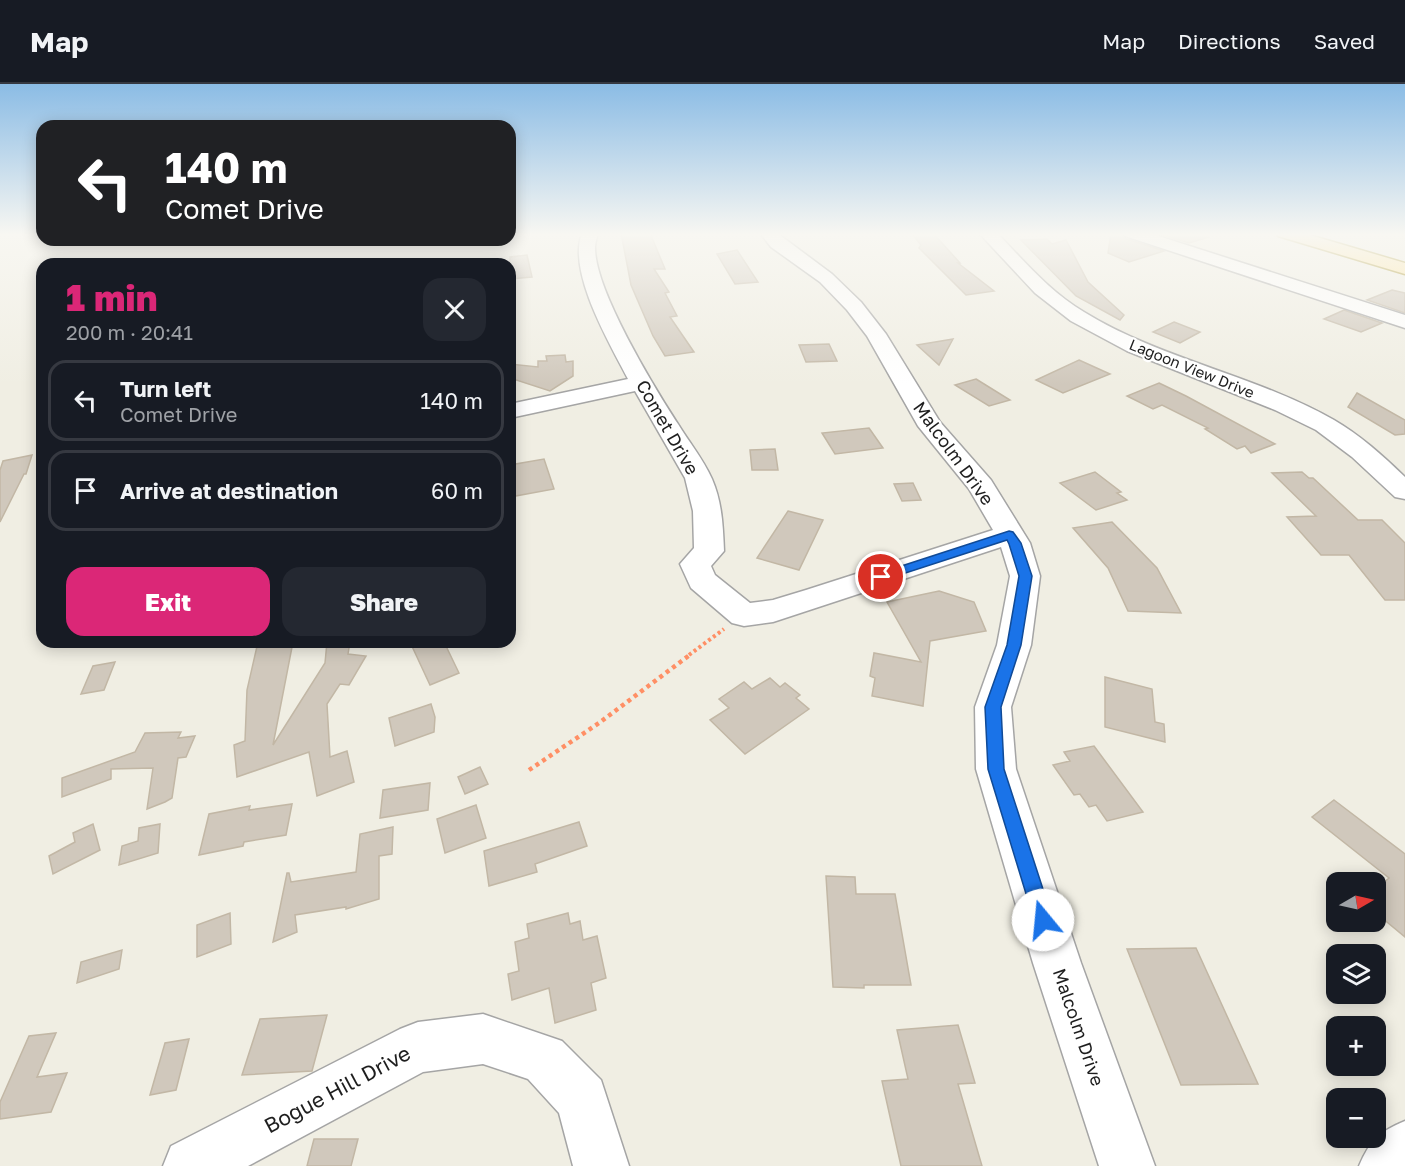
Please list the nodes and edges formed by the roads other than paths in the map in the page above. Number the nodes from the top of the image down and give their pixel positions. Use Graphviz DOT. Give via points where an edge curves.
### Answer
graph roads {
  1 [pos="595,283"];
  2 [pos="831,283"];
  3 [pos="1037,283"];
  4 [pos="1286,283"];
  5 [pos="1405,322"];
  6 [pos="642,382"];
  7 [pos="516,410"];
  8 [pos="1405,491"];
  9 [pos="1009,535"];
  10 [pos="1405,1149"];
  11 [pos="191,1166"];
  12 [pos="601,1166"];
  13 [pos="1127,1166"];
  14 [pos="1387,1166"];
  1 -- 6 [label="street, Comet Drive"];
  2 -- 9 [label="street, Malcolm Drive" via="876,334 930,426 981,486"];
  3 -- 8 [label="street, Lagoon View Drive" via="1076,316 1118,338 1314,418 1355,445"];
  4 -- 5 [label="street"];
  6 -- 7 [label="street"];
  6 -- 9 [label="street, Comet Drive" via="685,451 702,488 709,551 695,564 702,581 744,615 817,598"];
  9 -- 13 [label="street, Malcolm Drive" via="1025,576 1014,645 993,707 996,769"];
  10 -- 14 [label="street"];
  11 -- 12 [label="street, Bogue Hill Drive" via="418,1047 483,1038 544,1059 582,1099"];
}
